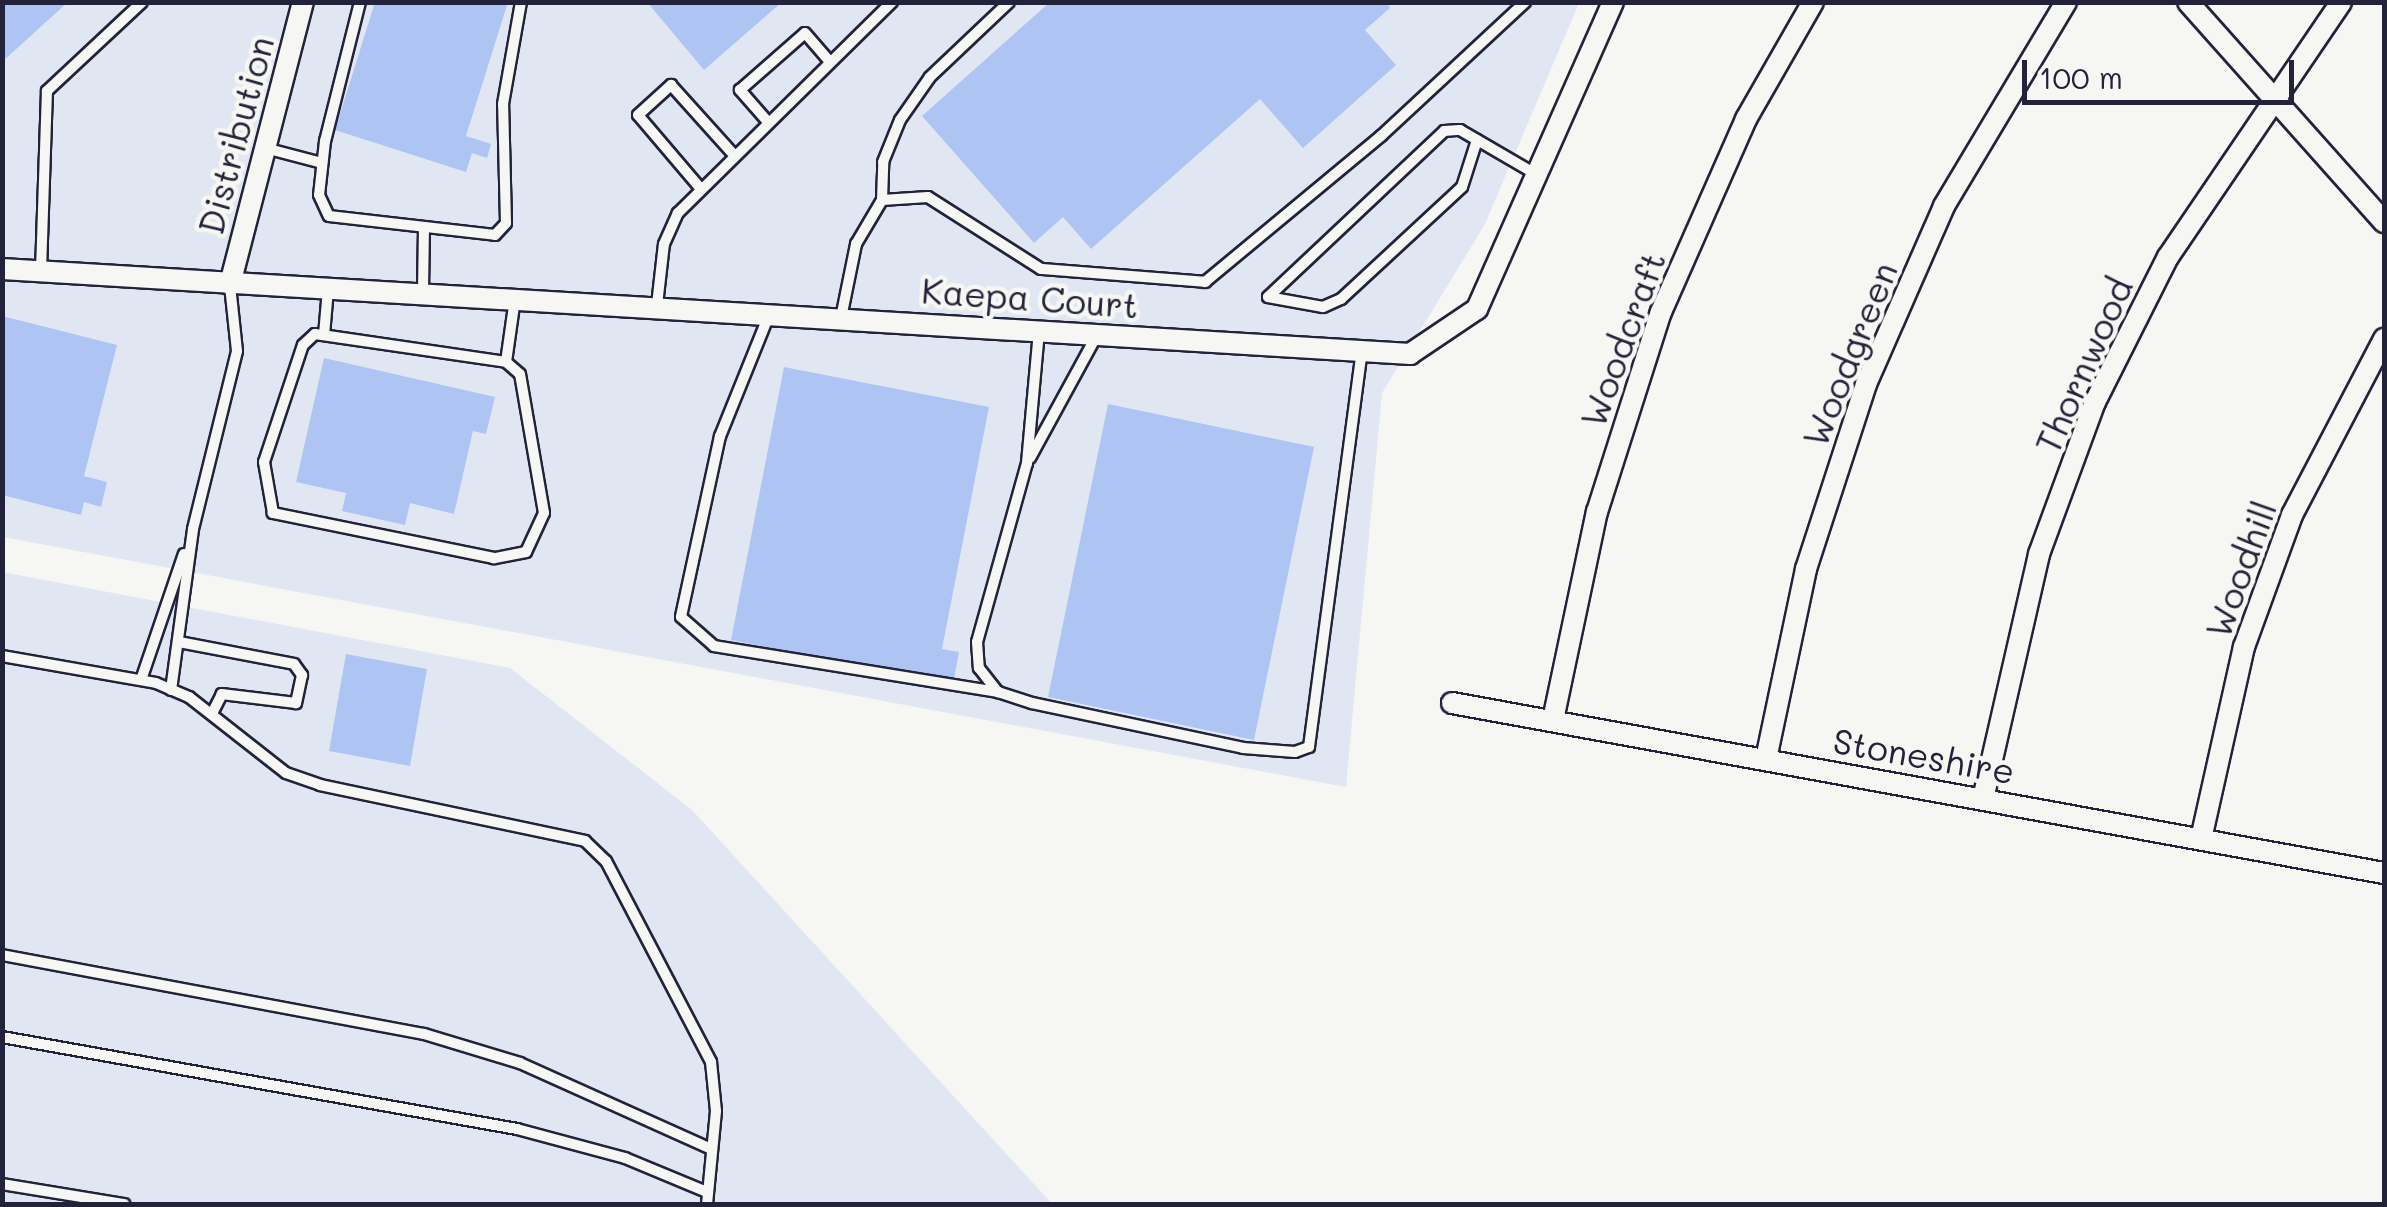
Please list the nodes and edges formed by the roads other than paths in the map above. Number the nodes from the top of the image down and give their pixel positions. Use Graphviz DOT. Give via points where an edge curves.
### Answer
graph roads {
  1 [pos="142,2"];
  2 [pos="303,2"];
  3 [pos="360,2"];
  4 [pos="521,2"];
  5 [pos="892,2"];
  6 [pos="1008,2"];
  7 [pos="1525,2"];
  8 [pos="1613,2"];
  9 [pos="1813,2"];
  10 [pos="2066,2"];
  11 [pos="2188,2"];
  12 [pos="2341,2"];
  13 [pos="830,62"];
  14 [pos="2271,96"];
  15 [pos="768,122"];
  16 [pos="1476,140"];
  17 [pos="265,148"];
  18 [pos="734,154"];
  19 [pos="322,163"];
  20 [pos="1534,173"];
  21 [pos="701,189"];
  22 [pos="882,200"];
  23 [pos="2384,222"];
  24 [pos="424,227"];
  25 [pos="2,269"];
  26 [pos="41,272"];
  27 [pos="230,284"];
  28 [pos="328,288"];
  29 [pos="423,291"];
  30 [pos="515,296"];
  31 [pos="658,305"];
  32 [pos="770,314"];
  33 [pos="841,318"];
  34 [pos="1038,331"];
  35 [pos="1098,334"];
  36 [pos="324,335"];
  37 [pos="2384,339"];
  38 [pos="1362,351"];
  39 [pos="506,362"];
  40 [pos="1028,463"];
  41 [pos="193,529"];
  42 [pos="179,642"];
  43 [pos="2,656"];
  44 [pos="141,680"];
  45 [pos="172,690"];
  46 [pos="998,692"];
  47 [pos="1452,703"];
  48 [pos="212,714"];
  49 [pos="1553,720"];
  50 [pos="1766,759"];
  51 [pos="1983,799"];
  52 [pos="2200,839"];
  53 [pos="2384,873"];
  54 [pos="2,955"];
  55 [pos="2,1036"];
  56 [pos="711,1150"];
  57 [pos="2,1184"];
  58 [pos="708,1192"];
  59 [pos="124,1204"];
  60 [pos="707,1204"];
  1 -- 26 [label="lane" via="47,92"];
  2 -- 17 [label="street, Distribution"];
  3 -- 19 [label="lane"];
  4 -- 24 [label="lane" via="503,104 506,223 495,235"];
  5 -- 13 [label="lane"];
  6 -- 22 [label="lane" via="930,77 900,120 883,162"];
  7 -- 22 [label="lane" via="1382,136 1205,282 1041,269 928,198"];
  8 -- 20 [label="street, Kaepa Court"];
  9 -- 49 [label="street, Woodcraft" via="1746,119 1661,312 1596,512"];
  10 -- 50 [label="street, Woodgreen" via="1944,206 1866,384 1806,569"];
  11 -- 14 [label="street"];
  12 -- 14 [label="street, Thornwood"];
  13 -- 15 [label="lane"];
  13 -- 15 [label="lane" via="805,33 740,90"];
  14 -- 23 [label="street"];
  14 -- 51 [label="street, Thornwood" via="2168,257 2096,402 2039,554"];
  15 -- 18 [label="lane"];
  16 -- 16 [label="lane" via="1453,129 1434,139 1268,298 1323,307 1342,298 1462,187"];
  16 -- 20 [label="lane"];
  17 -- 19 [label="lane"];
  17 -- 27 [label="street, Distribution"];
  18 -- 21 [label="lane"];
  18 -- 21 [label="lane" via="670,85 638,115"];
  19 -- 24 [label="lane" via="319,194 329,216"];
  20 -- 38 [label="street, Kaepa Court" via="1477,309 1410,354"];
  21 -- 31 [label="lane" via="664,244"];
  22 -- 33 [label="lane" via="856,244"];
  24 -- 29 [label="lane"];
  25 -- 26 [label="street, Kaepa Court"];
  26 -- 27 [label="street, Kaepa Court"];
  27 -- 28 [label="street, Kaepa Court"];
  27 -- 41 [label="lane" via="238,352"];
  28 -- 29 [label="street, Kaepa Court"];
  28 -- 36 [label="lane"];
  29 -- 30 [label="street, Kaepa Court"];
  30 -- 31 [label="street, Kaepa Court"];
  30 -- 39 [label="lane"];
  31 -- 32 [label="street, Kaepa Court"];
  32 -- 33 [label="street, Kaepa Court"];
  32 -- 46 [label="lane" via="720,436 681,617 714,646"];
  33 -- 34 [label="street, Kaepa Court"];
  34 -- 35 [label="street, Kaepa Court"];
  34 -- 40 [label="lane"];
  35 -- 38 [label="street, Kaepa Court"];
  35 -- 40 [label="lane"];
  36 -- 39 [label="lane"];
  36 -- 39 [label="lane" via="303,345 264,462 273,512 494,558 526,552 544,513 520,374"];
  37 -- 52 [label="street, Woodhill" via="2292,515 2244,647"];
  38 -- 46 [label="lane" via="1309,747 1243,748"];
  40 -- 46 [label="lane" via="978,642 979,668"];
  41 -- 42 [label="lane"];
  41 -- 44 [label="lane"];
  42 -- 45 [label="lane"];
  42 -- 48 [label="lane" via="294,664 302,674 296,703 222,694"];
  43 -- 44 [label="lane"];
  44 -- 45 [label="lane"];
  45 -- 48 [label="lane"];
  47 -- 49 [label="street, Stoneshire"];
  48 -- 56 [label="lane" via="286,773 584,842 606,861 711,1062"];
  49 -- 50 [label="street, Stoneshire"];
  50 -- 51 [label="street, Stoneshire"];
  51 -- 52 [label="street, Stoneshire"];
  52 -- 53 [label="street, Stoneshire"];
  54 -- 56 [label="lane" via="424,1034 520,1063"];
  55 -- 58 [label="lane" via="517,1129 625,1158"];
  56 -- 58 [label="lane"];
  57 -- 59 [label="lane"];
  58 -- 60 [label="lane"];
}
